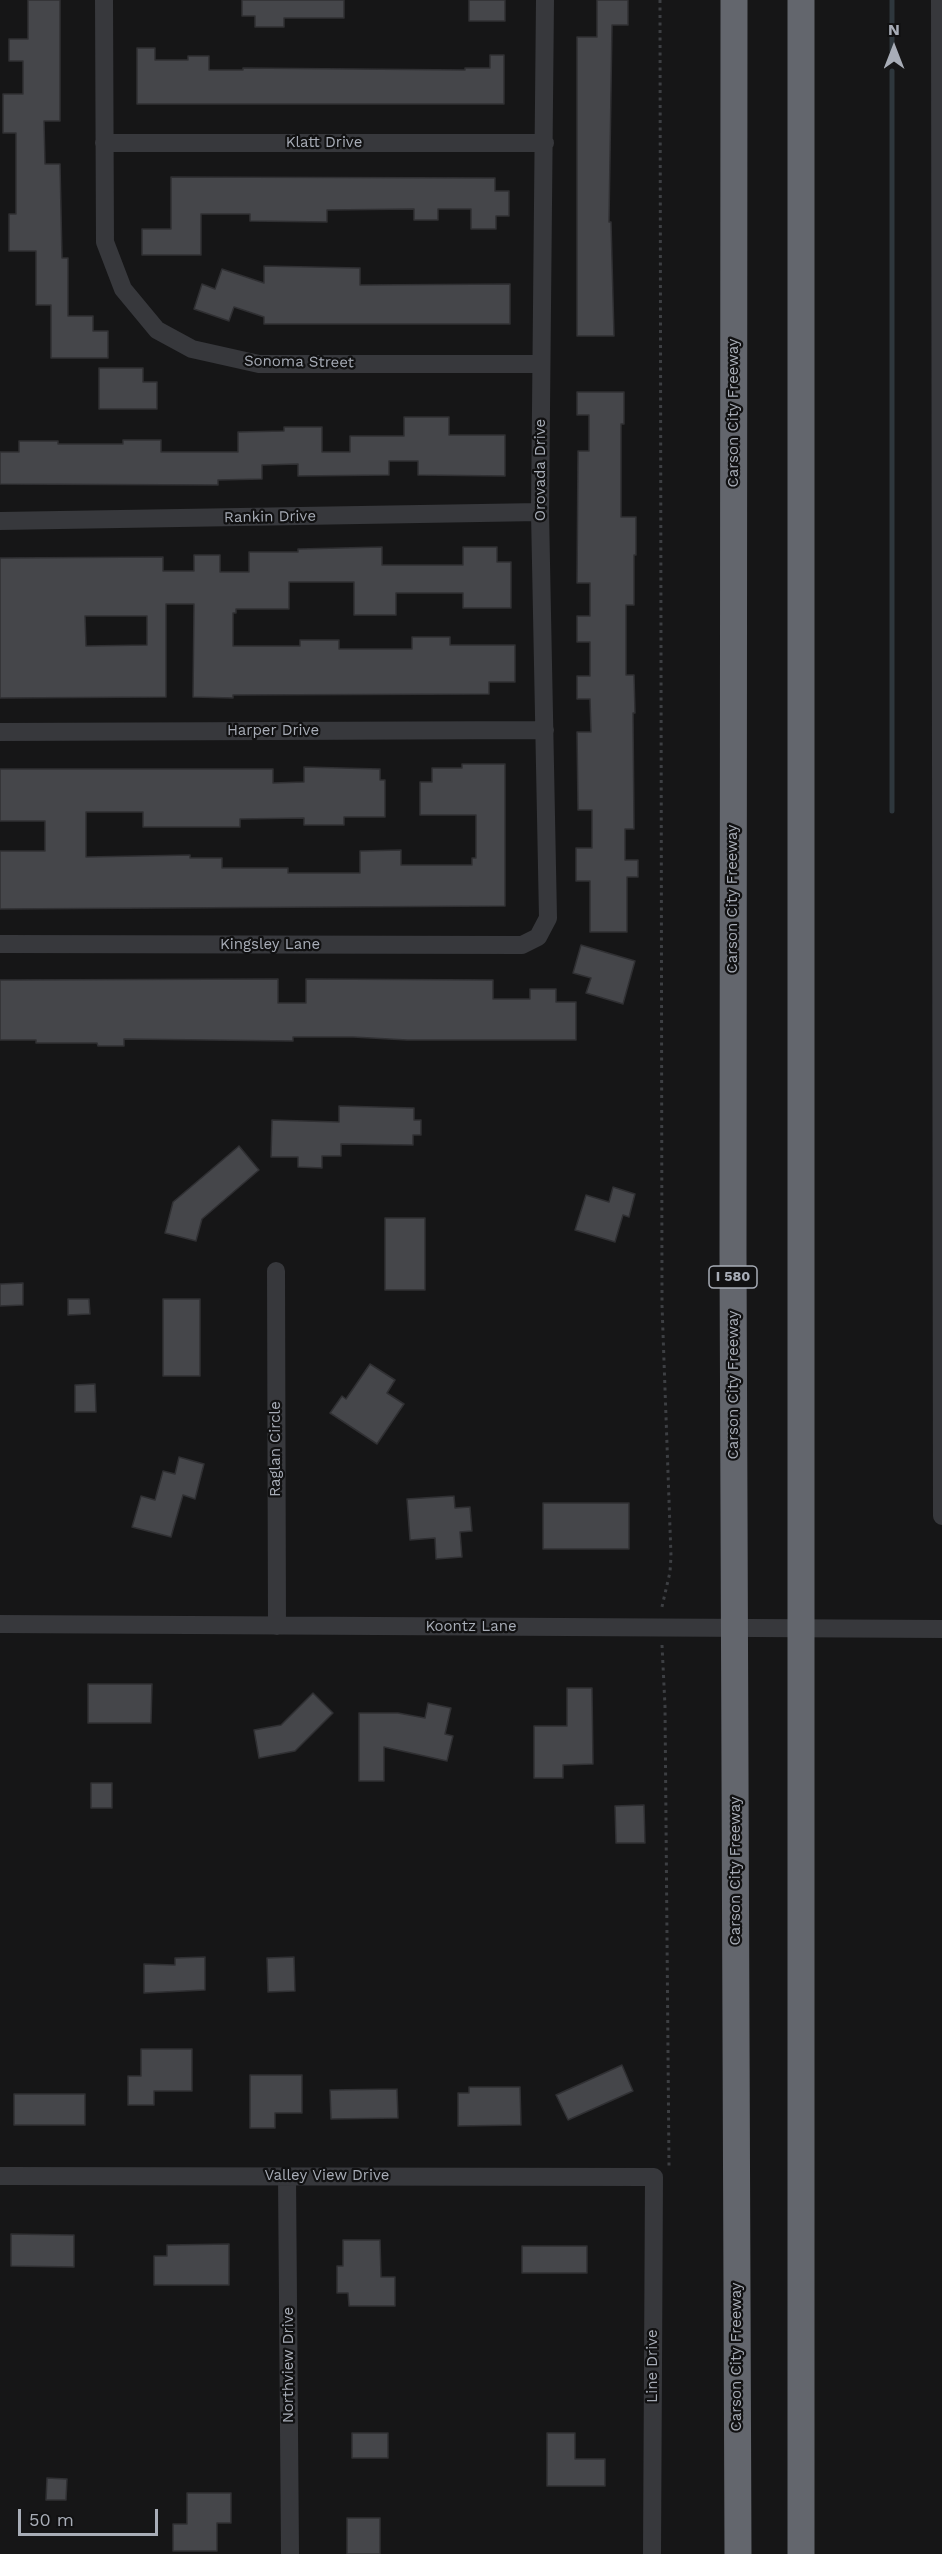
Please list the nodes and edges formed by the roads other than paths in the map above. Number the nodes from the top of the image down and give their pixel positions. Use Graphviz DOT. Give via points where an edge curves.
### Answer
graph roads {
  1 [pos="104,0"];
  2 [pos="545,0"];
  3 [pos="734,0"];
  4 [pos="801,0"];
  5 [pos="940,0"];
  6 [pos="104,143"];
  7 [pos="545,143"];
  8 [pos="541,364"];
  9 [pos="540,512"];
  10 [pos="0,522"];
  11 [pos="545,730"];
  12 [pos="0,732"];
  13 [pos="538,937"];
  14 [pos="0,944"];
  15 [pos="941,1094"];
  16 [pos="276,1271"];
  17 [pos="942,1516"];
  18 [pos="0,1624"];
  19 [pos="277,1626"];
  20 [pos="942,1629"];
  21 [pos="0,2176"];
  22 [pos="287,2176"];
  23 [pos="662,2177"];
  24 [pos="290,2554"];
  25 [pos="652,2554"];
  26 [pos="738,2554"];
  27 [pos="801,2554"];
  1 -- 6 [label="street, Sonoma Street"];
  2 -- 7 [label="street, Orovada Drive"];
  3 -- 26 [label="highway, Carson City Freeway / I 580"];
  4 -- 27 [label="highway"];
  5 -- 15 [label="street"];
  6 -- 7 [label="street, Klatt Drive"];
  6 -- 8 [label="street, Sonoma Street" via="105,242 123,289 157,330 192,349 259,364"];
  7 -- 8 [label="street, Orovada Drive"];
  8 -- 9 [label="street, Orovada Drive"];
  9 -- 10 [label="street, Rankin Drive"];
  9 -- 11 [label="street, Orovada Drive"];
  11 -- 12 [label="street, Harper Drive"];
  11 -- 13 [label="street, Orovada Drive" via="548,918"];
  13 -- 14 [label="street, Kingsley Lane" via="522,945"];
  15 -- 17 [label="street"];
  16 -- 19 [label="street, Raglan Circle"];
  18 -- 19 [label="street, Koontz Lane"];
  19 -- 20 [label="street, Koontz Lane"];
  21 -- 22 [label="street, Valley View Drive"];
  22 -- 23 [label="street, Valley View Drive"];
  22 -- 24 [label="street, Northview Drive"];
  23 -- 25 [label="street, Line Drive"];
}
